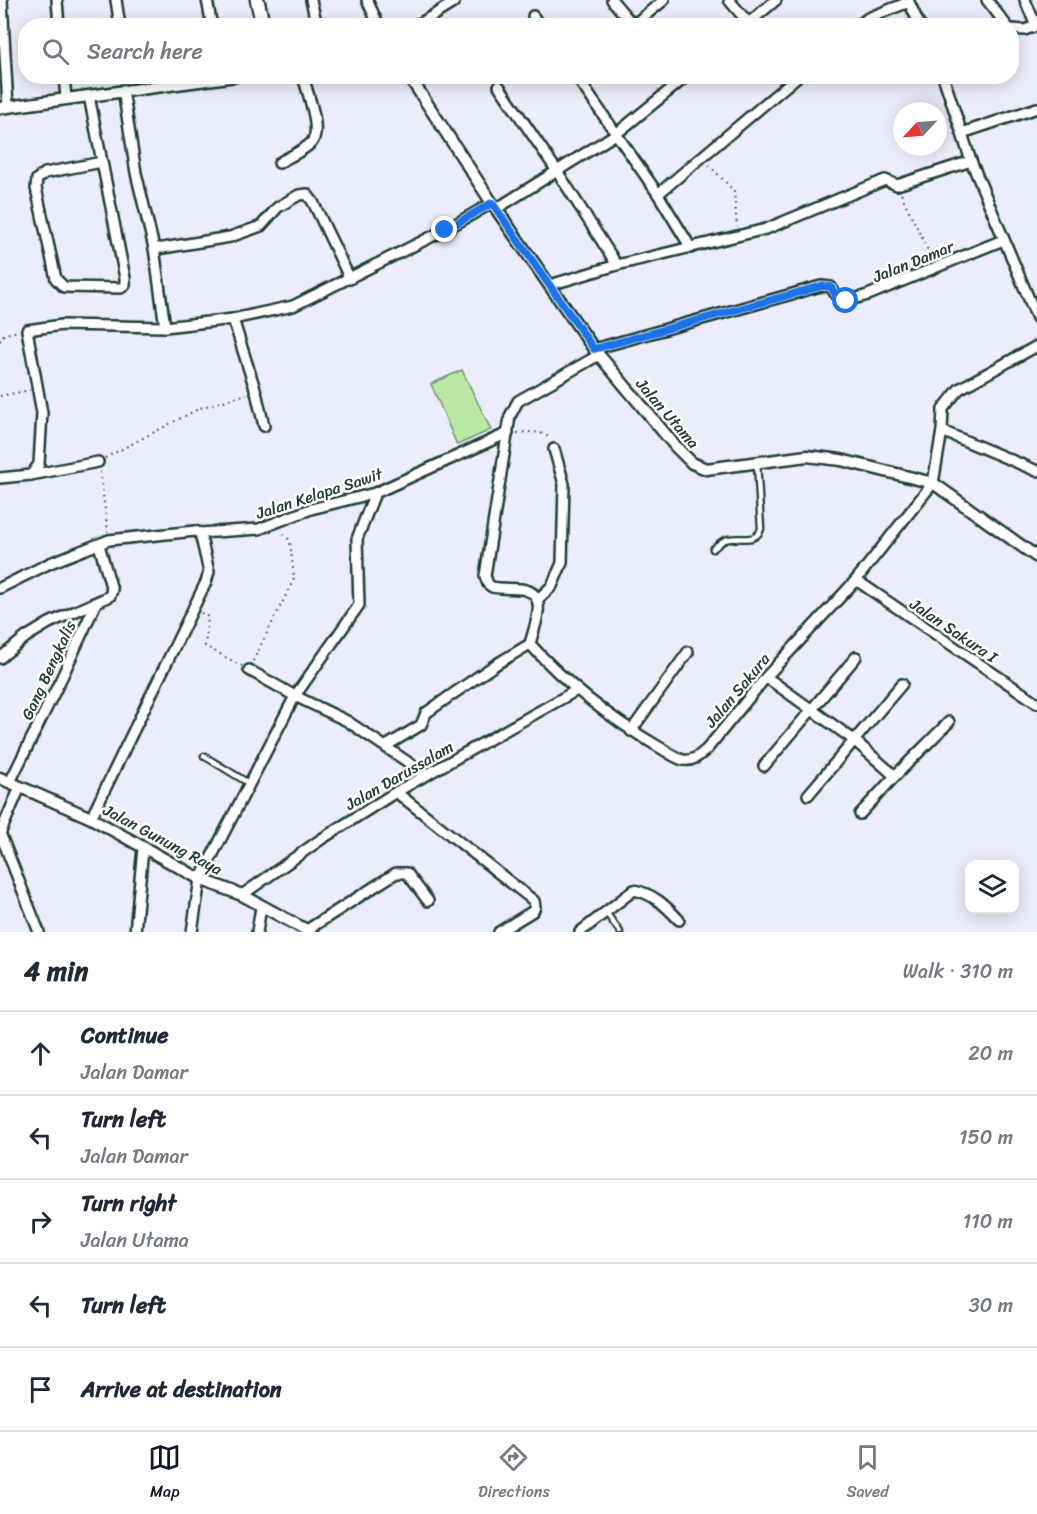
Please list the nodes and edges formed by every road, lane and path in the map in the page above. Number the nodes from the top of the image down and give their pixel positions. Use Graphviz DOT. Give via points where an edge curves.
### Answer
graph roads {
  1 [pos="2,0"];
  2 [pos="57,0"];
  3 [pos="116,0"];
  4 [pos="207,0"];
  5 [pos="253,0"];
  6 [pos="259,0"];
  7 [pos="311,0"];
  8 [pos="367,0"];
  9 [pos="455,0"];
  10 [pos="612,0"];
  11 [pos="664,0"];
  12 [pos="729,0"];
  13 [pos="776,0"];
  14 [pos="987,0"];
  15 [pos="1025,0"];
  16 [pos="911,1"];
  17 [pos="58,18"];
  18 [pos="119,18"];
  19 [pos="211,18"];
  20 [pos="257,18"];
  21 [pos="264,18"];
  22 [pos="316,18"];
  23 [pos="375,18"];
  24 [pos="429,18"];
  25 [pos="627,18"];
  26 [pos="642,18"];
  27 [pos="743,18"];
  28 [pos="756,18"];
  29 [pos="868,18"];
  30 [pos="917,18"];
  31 [pos="1001,18"];
  32 [pos="1036,26"];
  33 [pos="1019,30"];
  34 [pos="65,84"];
  35 [pos="173,84"];
  36 [pos="305,84"];
  37 [pos="414,84"];
  38 [pos="582,84"];
  39 [pos="677,84"];
  40 [pos="788,84"];
  41 [pos="946,84"];
  42 [pos="499,86"];
  43 [pos="123,90"];
  44 [pos="89,96"];
  45 [pos="66,98"];
  46 [pos="4,107"];
  47 [pos="1037,108"];
  48 [pos="962,133"];
  49 [pos="616,134"];
  50 [pos="702,157"];
  51 [pos="971,161"];
  52 [pos="102,162"];
  53 [pos="279,163"];
  54 [pos="557,171"];
  55 [pos="897,185"];
  56 [pos="658,194"];
  57 [pos="494,206"];
  58 [pos="738,236"];
  59 [pos="1003,240"];
  60 [pos="154,248"];
  61 [pos="691,248"];
  62 [pos="617,265"];
  63 [pos="936,267"];
  64 [pos="350,279"];
  65 [pos="550,285"];
  66 [pos="1034,303"];
  67 [pos="1037,318"];
  68 [pos="234,319"];
  69 [pos="165,327"];
  70 [pos="27,330"];
  71 [pos="0,341"];
  72 [pos="1037,346"];
  73 [pos="597,352"];
  74 [pos="38,388"];
  75 [pos="256,392"];
  76 [pos="0,396"];
  77 [pos="264,426"];
  78 [pos="942,431"];
  79 [pos="508,433"];
  80 [pos="554,449"];
  81 [pos="98,462"];
  82 [pos="757,463"];
  83 [pos="1037,471"];
  84 [pos="31,475"];
  85 [pos="0,478"];
  86 [pos="933,483"];
  87 [pos="375,493"];
  88 [pos="274,524"];
  89 [pos="200,533"];
  90 [pos="109,540"];
  91 [pos="99,544"];
  92 [pos="713,549"];
  93 [pos="1037,557"];
  94 [pos="856,580"];
  95 [pos="0,588"];
  96 [pos="538,599"];
  97 [pos="96,603"];
  98 [pos="194,609"];
  99 [pos="530,644"];
  100 [pos="688,652"];
  101 [pos="856,657"];
  102 [pos="0,658"];
  103 [pos="249,670"];
  104 [pos="766,677"];
  105 [pos="902,684"];
  106 [pos="577,690"];
  107 [pos="296,696"];
  108 [pos="1037,703"];
  109 [pos="812,711"];
  110 [pos="949,722"];
  111 [pos="631,731"];
  112 [pos="854,740"];
  113 [pos="386,746"];
  114 [pos="204,756"];
  115 [pos="765,766"];
  116 [pos="428,775"];
  117 [pos="895,776"];
  118 [pos="10,782"];
  119 [pos="250,784"];
  120 [pos="396,792"];
  121 [pos="808,795"];
  122 [pos="860,814"];
  123 [pos="91,818"];
  124 [pos="0,834"];
  125 [pos="143,848"];
  126 [pos="200,879"];
  127 [pos="242,895"];
  128 [pos="428,901"];
  129 [pos="261,906"];
  130 [pos="605,911"];
  131 [pos="679,920"];
  132 [pos="308,931"];
  133 [pos="39,932"];
  134 [pos="135,932"];
  135 [pos="192,932"];
  136 [pos="257,932"];
  137 [pos="499,932"];
  138 [pos="580,932"];
  139 [pos="620,932"];
  1 -- 46 [label="street"];
  2 -- 17 [label="street"];
  3 -- 18 [label="street"];
  4 -- 19 [label="street"];
  5 -- 20 [label="lane"];
  6 -- 21 [label="street"];
  7 -- 22 [label="street"];
  8 -- 23 [label="street"];
  9 -- 24 [label="street"];
  10 -- 25 [label="street"];
  11 -- 26 [label="street"];
  12 -- 27 [label="street"];
  13 -- 28 [label="street"];
  14 -- 31 [label="street"];
  15 -- 32 [label="street"];
  16 -- 29 [label="street"];
  16 -- 30 [label="street"];
  32 -- 33 [label="street"];
  34 -- 45 [label="street"];
  35 -- 43 [label="street"];
  36 -- 53 [label="street" via="316,135 311,143"];
  37 -- 57 [label="street, Jalan Utama"];
  38 -- 49 [label="street"];
  39 -- 49 [label="street"];
  40 -- 50 [label="street"];
  41 -- 48 [label="street"];
  42 -- 54 [label="street"];
  43 -- 44 [label="street"];
  43 -- 60 [label="street" via="136,173"];
  44 -- 45 [label="street"];
  44 -- 52 [label="street"];
  45 -- 46 [label="street"];
  47 -- 48 [label="street"];
  48 -- 51 [label="street"];
  49 -- 54 [label="street"];
  49 -- 56 [label="street"];
  50 -- 56 [label="street"];
  50 -- 58 [label="path" via="734,191"];
  51 -- 55 [label="street"];
  51 -- 59 [label="street"];
  52 -- 52 [label="street" via="125,285 64,287 56,279 37,179 45,173"];
  54 -- 57 [label="street"];
  54 -- 62 [label="street"];
  55 -- 58 [label="street" via="885,180 766,229"];
  55 -- 63 [label="path"];
  56 -- 61 [label="street"];
  57 -- 64 [label="street"];
  57 -- 65 [label="street, Jalan Utama"];
  58 -- 61 [label="street"];
  59 -- 63 [label="street, Jalan Damar"];
  59 -- 66 [label="street"];
  60 -- 64 [label="street" via="230,237 251,230 261,226 278,207 307,194"];
  60 -- 69 [label="street"];
  61 -- 62 [label="street"];
  62 -- 65 [label="street"];
  63 -- 73 [label="street, Jalan Damar" via="846,301 836,296 831,287 822,286"];
  64 -- 68 [label="street" via="293,306"];
  65 -- 73 [label="street, Jalan Utama"];
  66 -- 67 [label="street"];
  68 -- 69 [label="street"];
  68 -- 75 [label="street"];
  69 -- 70 [label="street" via="62,325"];
  70 -- 71 [label="path" via="4,334"];
  70 -- 74 [label="street"];
  72 -- 78 [label="street" via="959,389 943,409"];
  73 -- 79 [label="street" via="518,401"];
  73 -- 82 [label="street, Jalan Utama" via="692,463 706,469"];
  74 -- 76 [label="path"];
  74 -- 84 [label="street" via="42,437 39,464"];
  75 -- 77 [label="street"];
  75 -- 81 [label="path" via="200,408"];
  78 -- 83 [label="street"];
  78 -- 86 [label="street"];
  79 -- 80 [label="path" via="545,434"];
  79 -- 87 [label="street, Jalan Kelapa Sawit"];
  79 -- 96 [label="street" via="485,576 492,587 524,589"];
  80 -- 96 [label="street" via="564,484 562,563 552,586"];
  81 -- 84 [label="street"];
  81 -- 90 [label="path"];
  82 -- 86 [label="street, Jalan Utama" via="807,456 841,460"];
  82 -- 92 [label="lane" via="759,535 752,539 727,539"];
  84 -- 85 [label="street"];
  86 -- 93 [label="street, Jalan Utama"];
  86 -- 94 [label="street, Jalan Sakura"];
  87 -- 88 [label="street, Jalan Kelapa Sawit" via="311,509"];
  87 -- 107 [label="street" via="357,539 359,604"];
  88 -- 89 [label="street, Jalan Kelapa Sawit" via="259,529"];
  88 -- 103 [label="path" via="290,541 294,579"];
  89 -- 90 [label="street, Jalan Kelapa Sawit"];
  89 -- 98 [label="street" via="209,572"];
  90 -- 91 [label="street, Jalan Kelapa Sawit"];
  91 -- 95 [label="street, Jalan Kelapa Sawit"];
  91 -- 97 [label="street, Gang Bengkalis" via="112,593"];
  94 -- 104 [label="street, Jalan Sakura"];
  94 -- 108 [label="street, Jalan Sakura I"];
  96 -- 99 [label="street" via="540,607"];
  97 -- 102 [label="street" via="49,623"];
  97 -- 118 [label="street, Gang Bengkalis"];
  98 -- 103 [label="path" via="208,617 205,646"];
  98 -- 123 [label="street"];
  99 -- 106 [label="street, Jalan Sakura"];
  99 -- 113 [label="street" via="426,713 421,725"];
  100 -- 111 [label="street"];
  101 -- 109 [label="street"];
  103 -- 107 [label="street"];
  104 -- 109 [label="street"];
  104 -- 111 [label="street, Jalan Sakura" via="697,758 681,760"];
  105 -- 112 [label="street"];
  106 -- 111 [label="street, Jalan Sakura"];
  106 -- 116 [label="street, Jalan Darussalam"];
  107 -- 113 [label="street"];
  107 -- 119 [label="street"];
  109 -- 112 [label="street"];
  109 -- 115 [label="street"];
  110 -- 117 [label="street"];
  112 -- 117 [label="street"];
  112 -- 121 [label="street"];
  113 -- 116 [label="street"];
  114 -- 119 [label="lane"];
  116 -- 120 [label="street, Jalan Darussalam"];
  117 -- 122 [label="street"];
  118 -- 123 [label="street, Jalan Gunung Raya"];
  118 -- 124 [label="street, Gang Bengkalis"];
  119 -- 126 [label="street"];
  120 -- 127 [label="street, Jalan Darussalam"];
  120 -- 137 [label="street" via="534,901 533,911"];
  123 -- 125 [label="street, Jalan Gunung Raya"];
  124 -- 133 [label="street"];
  125 -- 126 [label="street, Jalan Gunung Raya"];
  125 -- 134 [label="street"];
  126 -- 127 [label="street, Jalan Gunung Raya"];
  126 -- 135 [label="street"];
  127 -- 129 [label="street, Jalan Gunung Raya"];
  128 -- 132 [label="street" via="407,873 396,873"];
  129 -- 132 [label="street, Jalan Gunung Raya"];
  129 -- 136 [label="street"];
  130 -- 131 [label="street" via="637,890 653,896"];
  130 -- 138 [label="street"];
  130 -- 139 [label="lane"];
}
